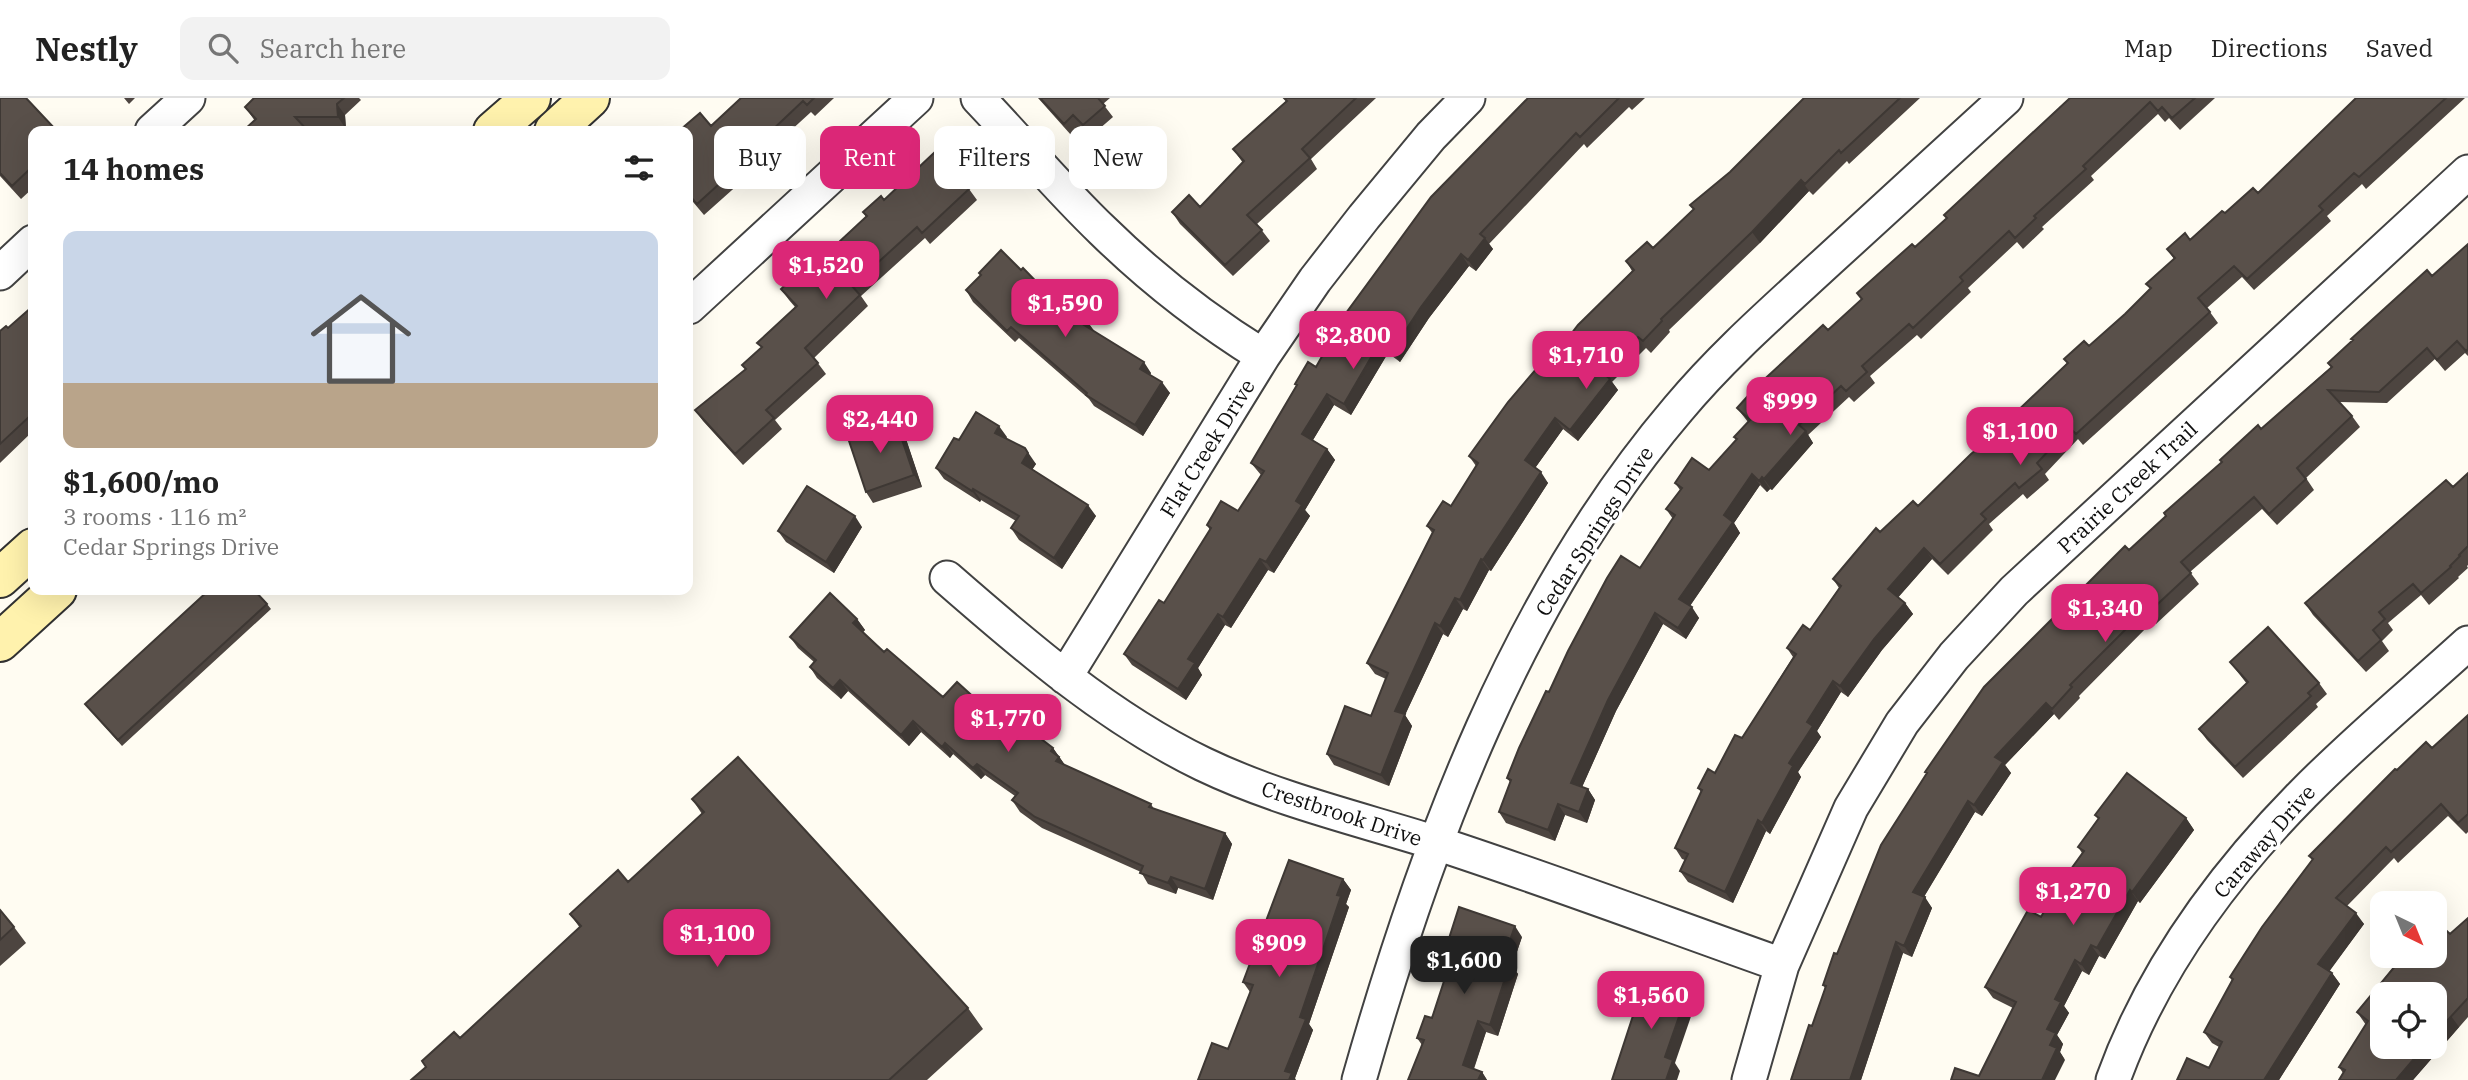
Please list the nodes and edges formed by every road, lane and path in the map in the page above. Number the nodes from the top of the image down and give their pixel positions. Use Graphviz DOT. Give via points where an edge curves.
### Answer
graph roads {
  1 [pos="188,98"];
  2 [pos="531,98"];
  3 [pos="590,98"];
  4 [pos="916,98"];
  5 [pos="978,98"];
  6 [pos="1468,98"];
  7 [pos="2006,98"];
  8 [pos="157,126"];
  9 [pos="499,126"];
  10 [pos="559,126"];
  11 [pos="2468,172"];
  12 [pos="693,303"];
  13 [pos="1263,356"];
  14 [pos="28,553"];
  15 [pos="0,578"];
  16 [pos="947,578"];
  17 [pos="52,595"];
  18 [pos="0,642"];
  19 [pos="2468,643"];
  20 [pos="1065,677"];
  21 [pos="1435,843"];
  22 [pos="1782,965"];
  23 [pos="1359,1080"];
  24 [pos="1749,1080"];
  25 [pos="2113,1080"];
  1 -- 8 [label="street"];
  2 -- 9 [label="main road"];
  3 -- 10 [label="main road"];
  4 -- 12 [label="street"];
  5 -- 13 [label="street" via="1112,240 1217,328"];
  6 -- 13 [label="street, Flat Creek Drive" via="1364,216"];
  7 -- 21 [label="street, Cedar Springs Drive" via="1737,344 1635,462 1583,540 1516,656"];
  11 -- 22 [label="street, Prairie Creek Trail" via="2014,591 1954,656 1902,723 1851,808"];
  13 -- 20 [label="street, Flat Creek Drive"];
  14 -- 15 [label="main road"];
  16 -- 20 [label="street, Crestbrook Drive"];
  17 -- 18 [label="main road"];
  19 -- 25 [label="street, Caraway Drive" via="2303,794 2241,863 2195,923 2160,981"];
  20 -- 21 [label="street, Crestbrook Drive" via="1143,731 1203,764 1269,792"];
  21 -- 22 [label="street, Crestbrook Drive"];
  21 -- 23 [label="street, Cedar Springs Drive"];
  22 -- 24 [label="street, Prairie Creek Trail"];
}
